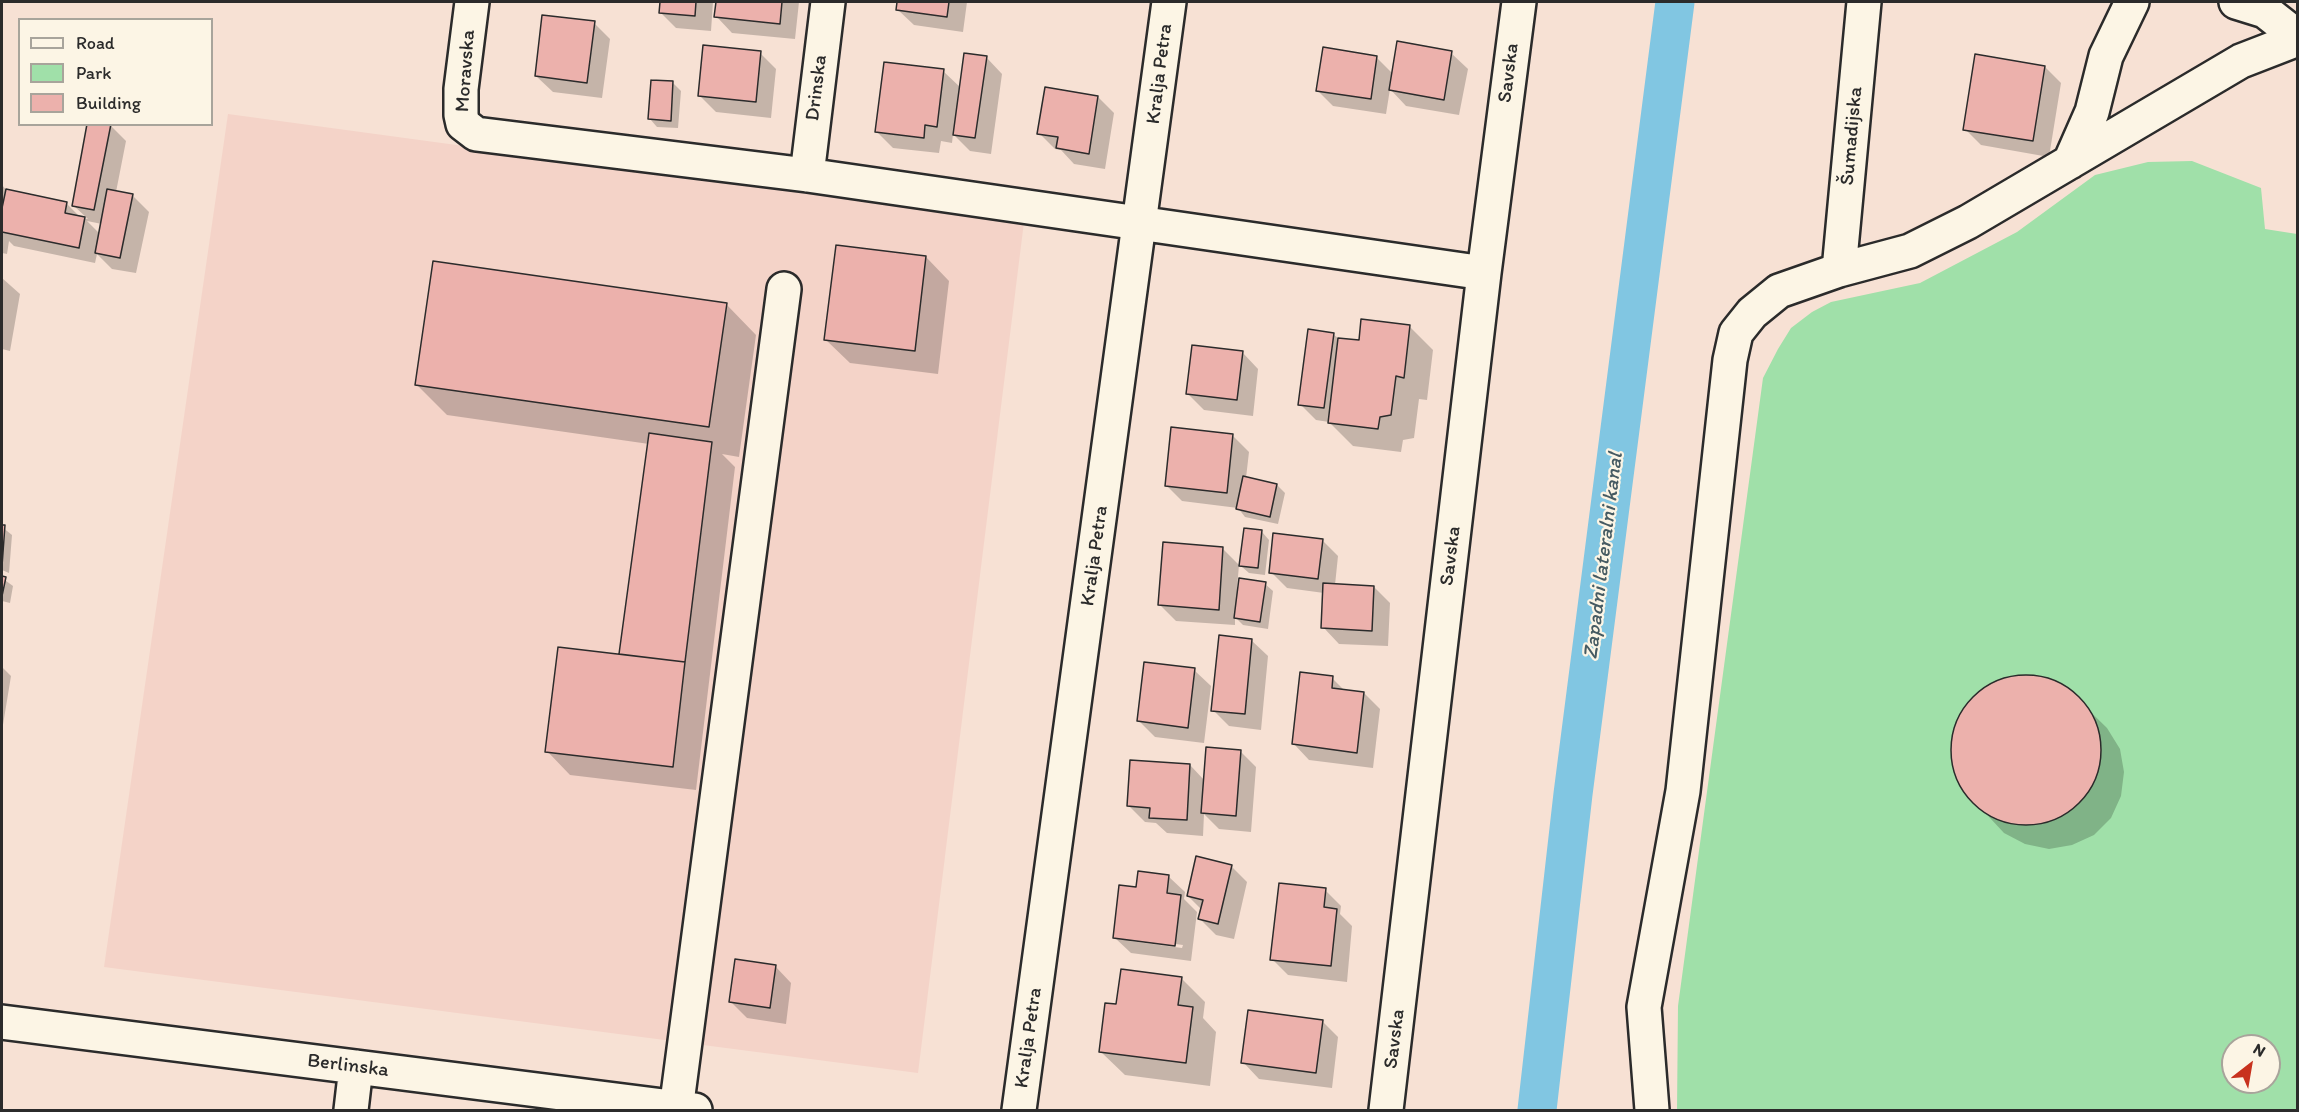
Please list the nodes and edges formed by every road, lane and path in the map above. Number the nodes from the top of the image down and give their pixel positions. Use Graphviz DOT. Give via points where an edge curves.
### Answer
graph roads {
  1 [pos="472,2"];
  2 [pos="828,2"];
  3 [pos="1169,2"];
  4 [pos="1519,2"];
  5 [pos="1864,2"];
  6 [pos="2132,2"];
  7 [pos="2236,2"];
  8 [pos="2298,38"];
  9 [pos="2070,162"];
  10 [pos="807,175"];
  11 [pos="1140,225"];
  12 [pos="1839,270"];
  13 [pos="1484,273"];
  14 [pos="784,289"];
  15 [pos="2,1022"];
  16 [pos="356,1067"];
  17 [pos="351,1110"];
  18 [pos="682,1110"];
  19 [pos="1019,1110"];
  20 [pos="1386,1110"];
  21 [pos="1652,1110"];
  1 -- 10 [label="street, Moravska" via="461,115 463,124 476,134"];
  2 -- 10 [label="street, Drinska"];
  3 -- 11 [label="street, Kralja Petra"];
  4 -- 13 [label="street, Savska"];
  5 -- 12 [label="street, Šumadijska"];
  6 -- 9 [label="street" via="2106,56 2092,112"];
  7 -- 8 [label="street" via="2265,11"];
  8 -- 9 [label="street" via="2241,61"];
  9 -- 12 [label="street" via="1910,251"];
  10 -- 11 [label="street"];
  11 -- 13 [label="street"];
  11 -- 19 [label="street, Kralja Petra"];
  12 -- 21 [label="street" via="1779,291 1752,313 1736,333 1683,791 1644,1007"];
  13 -- 20 [label="street, Savska"];
  14 -- 18 [label="street"];
  15 -- 16 [label="street, Berlinska"];
  16 -- 17 [label="street"];
  16 -- 18 [label="street, Berlinska"];
}
